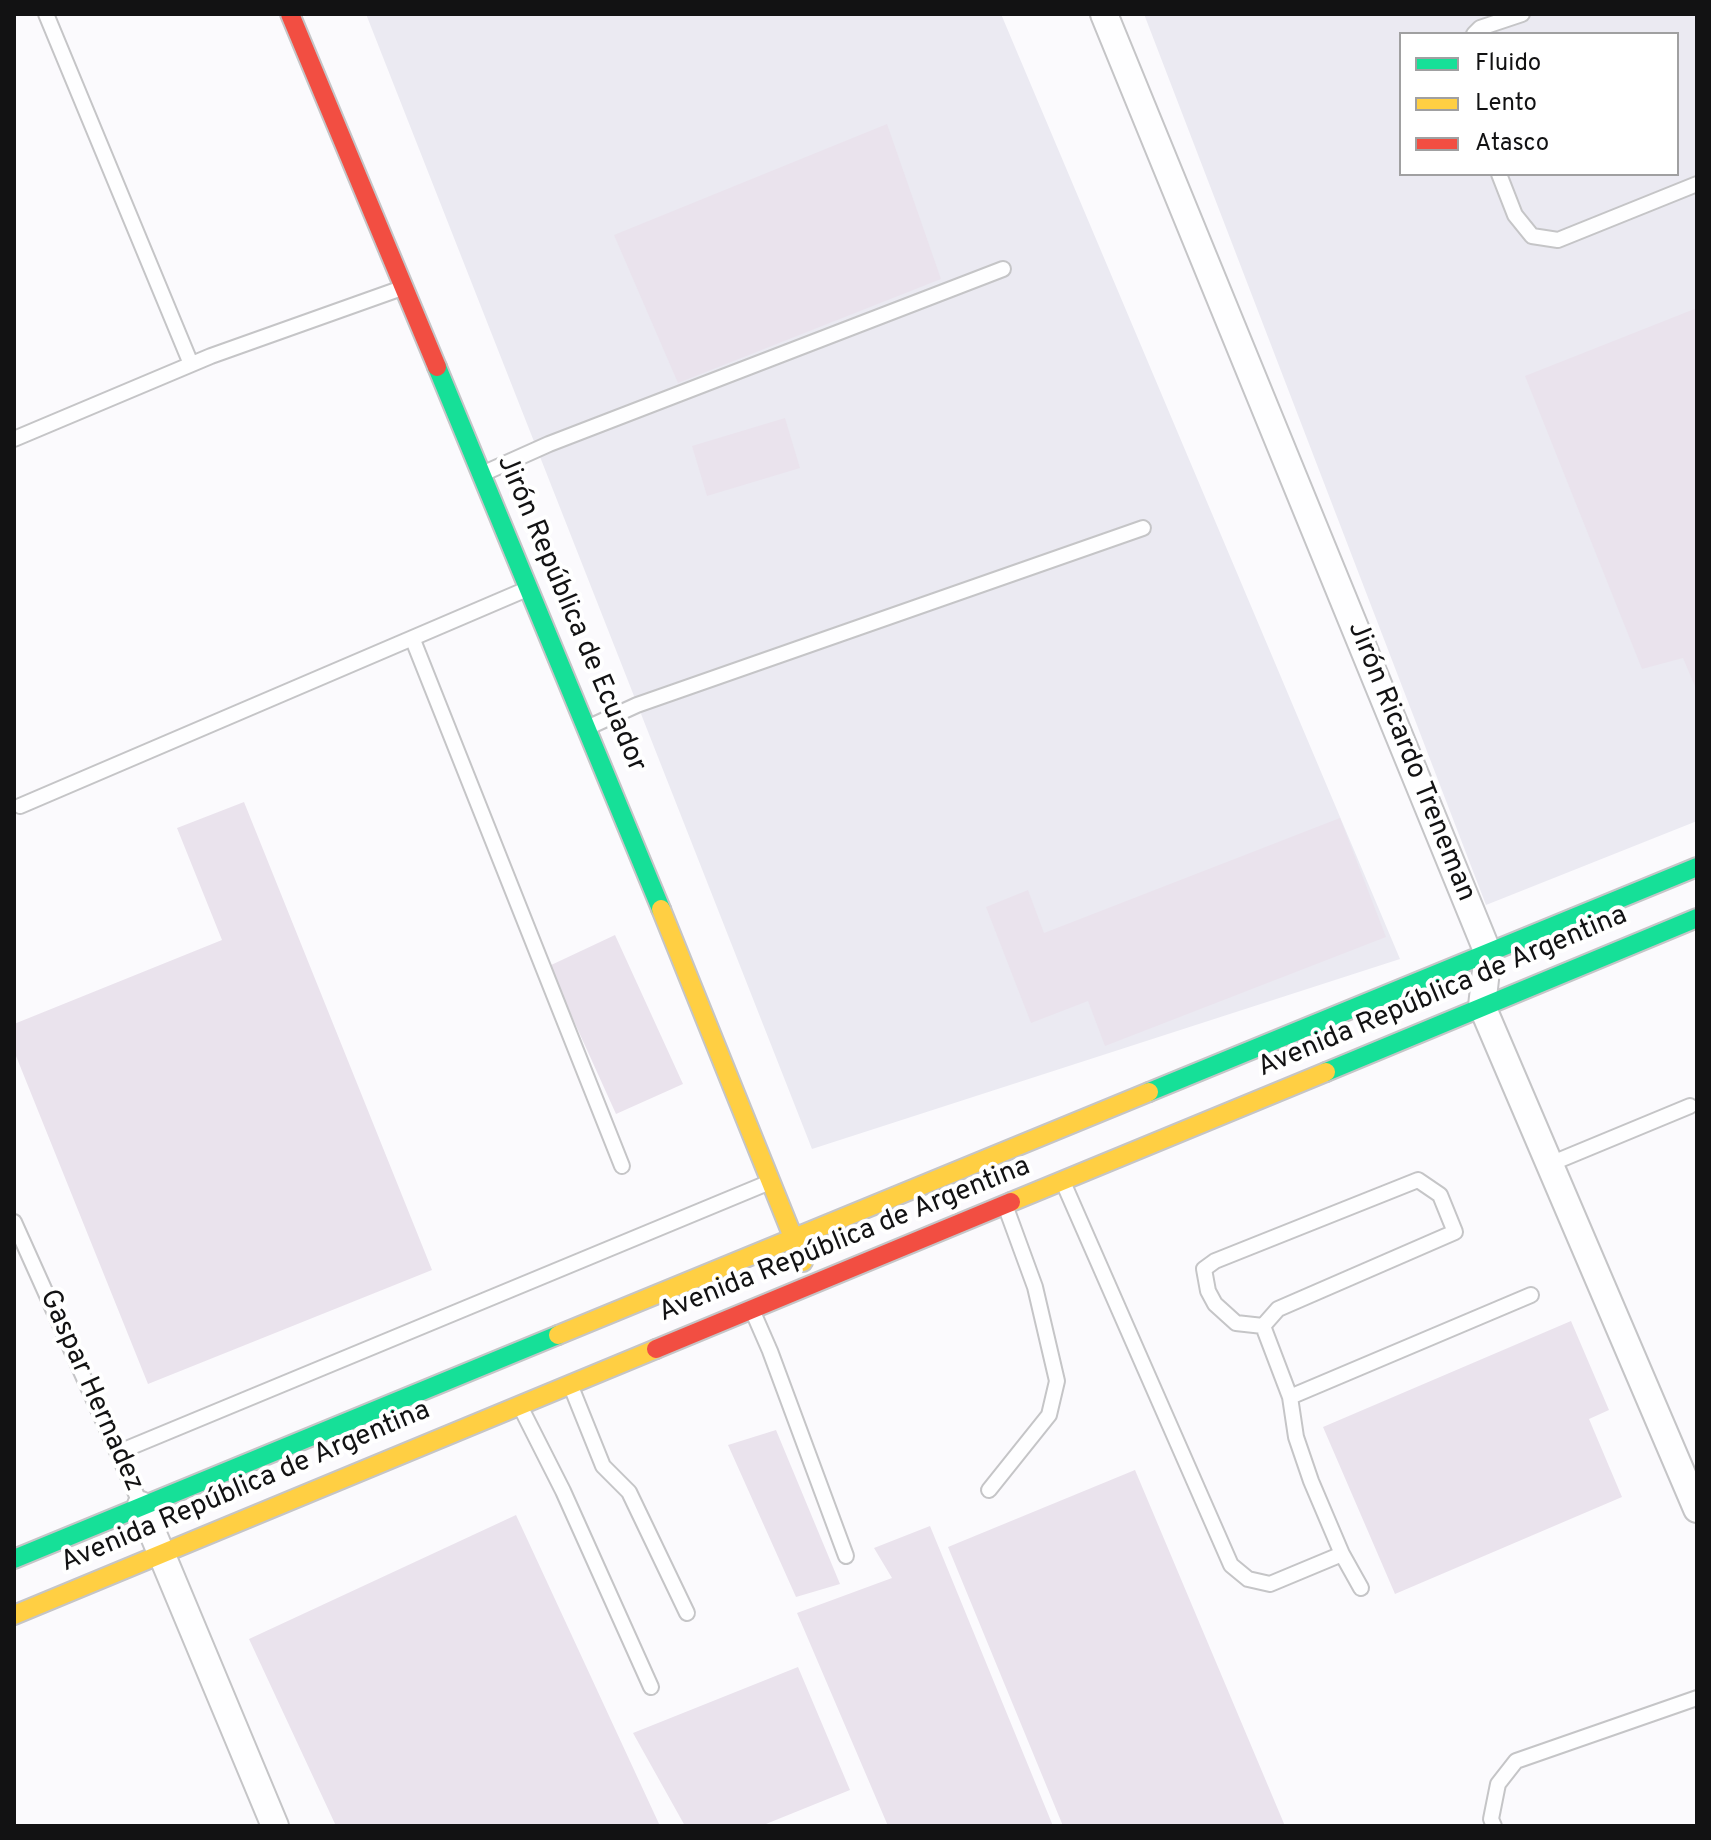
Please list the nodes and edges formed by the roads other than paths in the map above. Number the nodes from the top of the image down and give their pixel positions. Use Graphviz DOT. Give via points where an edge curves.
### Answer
graph roads {
  1 [pos="46,14"];
  2 [pos="290,14"];
  3 [pos="1104,14"];
  4 [pos="1522,14"];
  5 [pos="1476,32"];
  6 [pos="1500,176"];
  7 [pos="1697,184"];
  8 [pos="1003,269"];
  9 [pos="403,288"];
  10 [pos="191,364"];
  11 [pos="14,439"];
  12 [pos="482,474"];
  13 [pos="1143,528"];
  14 [pos="530,588"];
  15 [pos="413,640"];
  16 [pos="588,727"];
  17 [pos="20,806"];
  18 [pos="1697,867"];
  19 [pos="1697,918"];
  20 [pos="1488,953"];
  21 [pos="1482,1006"];
  22 [pos="1690,1106"];
  23 [pos="1550,1164"];
  24 [pos="622,1166"];
  25 [pos="770,1182"];
  26 [pos="1063,1182"];
  27 [pos="1005,1205"];
  28 [pos="14,1222"];
  29 [pos="793,1239"];
  30 [pos="812,1283"];
  31 [pos="1531,1295"];
  32 [pos="751,1308"];
  33 [pos="1263,1326"];
  34 [pos="570,1383"];
  35 [pos="1290,1397"];
  36 [pos="519,1404"];
  37 [pos="119,1452"];
  38 [pos="989,1490"];
  39 [pos="141,1505"];
  40 [pos="1697,1509"];
  41 [pos="161,1553"];
  42 [pos="1342,1554"];
  43 [pos="846,1556"];
  44 [pos="14,1559"];
  45 [pos="1361,1588"];
  46 [pos="687,1613"];
  47 [pos="14,1615"];
  48 [pos="651,1687"];
  49 [pos="1697,1698"];
  50 [pos="275,1826"];
  51 [pos="1494,1826"];
  1 -- 10 [label="lane"];
  2 -- 9 [label="main road, Jirón República de Ecuador"];
  3 -- 20 [label="street, Jirón Ricardo Treneman"];
  4 -- 5 [label="lane"];
  6 -- 7 [label="lane" via="1515,215 1532,236 1558,240"];
  8 -- 12 [label="lane"];
  9 -- 10 [label="lane"];
  9 -- 12 [label="main road, Jirón República de Ecuador"];
  10 -- 11 [label="lane"];
  12 -- 14 [label="main road, Jirón República de Ecuador"];
  13 -- 16 [label="lane" via="637,705"];
  14 -- 15 [label="lane"];
  14 -- 16 [label="main road, Jirón República de Ecuador"];
  15 -- 17 [label="lane"];
  15 -- 24 [label="lane"];
  16 -- 25 [label="main road, Jirón República de Ecuador"];
  18 -- 20 [label="main road, Avenida República de Argentina"];
  19 -- 21 [label="main road, Avenida República de Argentina"];
  20 -- 21 [label="street, Jirón Ricardo Treneman"];
  20 -- 29 [label="main road, Avenida República de Argentina"];
  21 -- 23 [label="street, Jirón Ricardo Treneman"];
  21 -- 26 [label="main road, Avenida República de Argentina"];
  22 -- 23 [label="lane"];
  23 -- 40 [label="street, Jirón Ricardo Treneman"];
  25 -- 29 [label="main road, Jirón República de Ecuador"];
  25 -- 37 [label="lane"];
  26 -- 27 [label="main road, Avenida República de Argentina"];
  26 -- 42 [label="lane" via="1231,1565 1248,1579 1270,1584"];
  27 -- 30 [label="main road, Avenida República de Argentina"];
  27 -- 38 [label="lane" via="1035,1287 1057,1381 1049,1415"];
  28 -- 37 [label="lane, Gaspar Hernadez"];
  29 -- 30 [label="main road, Jirón República de Ecuador"];
  29 -- 39 [label="main road, Avenida República de Argentina"];
  30 -- 32 [label="main road, Avenida República de Argentina"];
  31 -- 35 [label="lane"];
  32 -- 34 [label="main road, Avenida República de Argentina"];
  32 -- 43 [label="lane"];
  33 -- 33 [label="lane" via="1236,1323 1215,1304 1204,1269 1418,1180 1440,1195 1455,1232 1278,1309"];
  33 -- 35 [label="lane"];
  34 -- 36 [label="main road, Avenida República de Argentina"];
  34 -- 46 [label="lane" via="603,1466 629,1492"];
  35 -- 42 [label="lane" via="1296,1437"];
  36 -- 41 [label="main road, Avenida República de Argentina"];
  36 -- 48 [label="lane"];
  37 -- 39 [label="lane, Gaspar Hernadez"];
  39 -- 41 [label="street, Gaspar Hernadez"];
  39 -- 44 [label="main road, Avenida República de Argentina"];
  41 -- 47 [label="main road, Avenida República de Argentina"];
  41 -- 50 [label="street, Gaspar Hernadez"];
  42 -- 45 [label="lane"];
  49 -- 51 [label="lane" via="1516,1761 1498,1784"];
}
